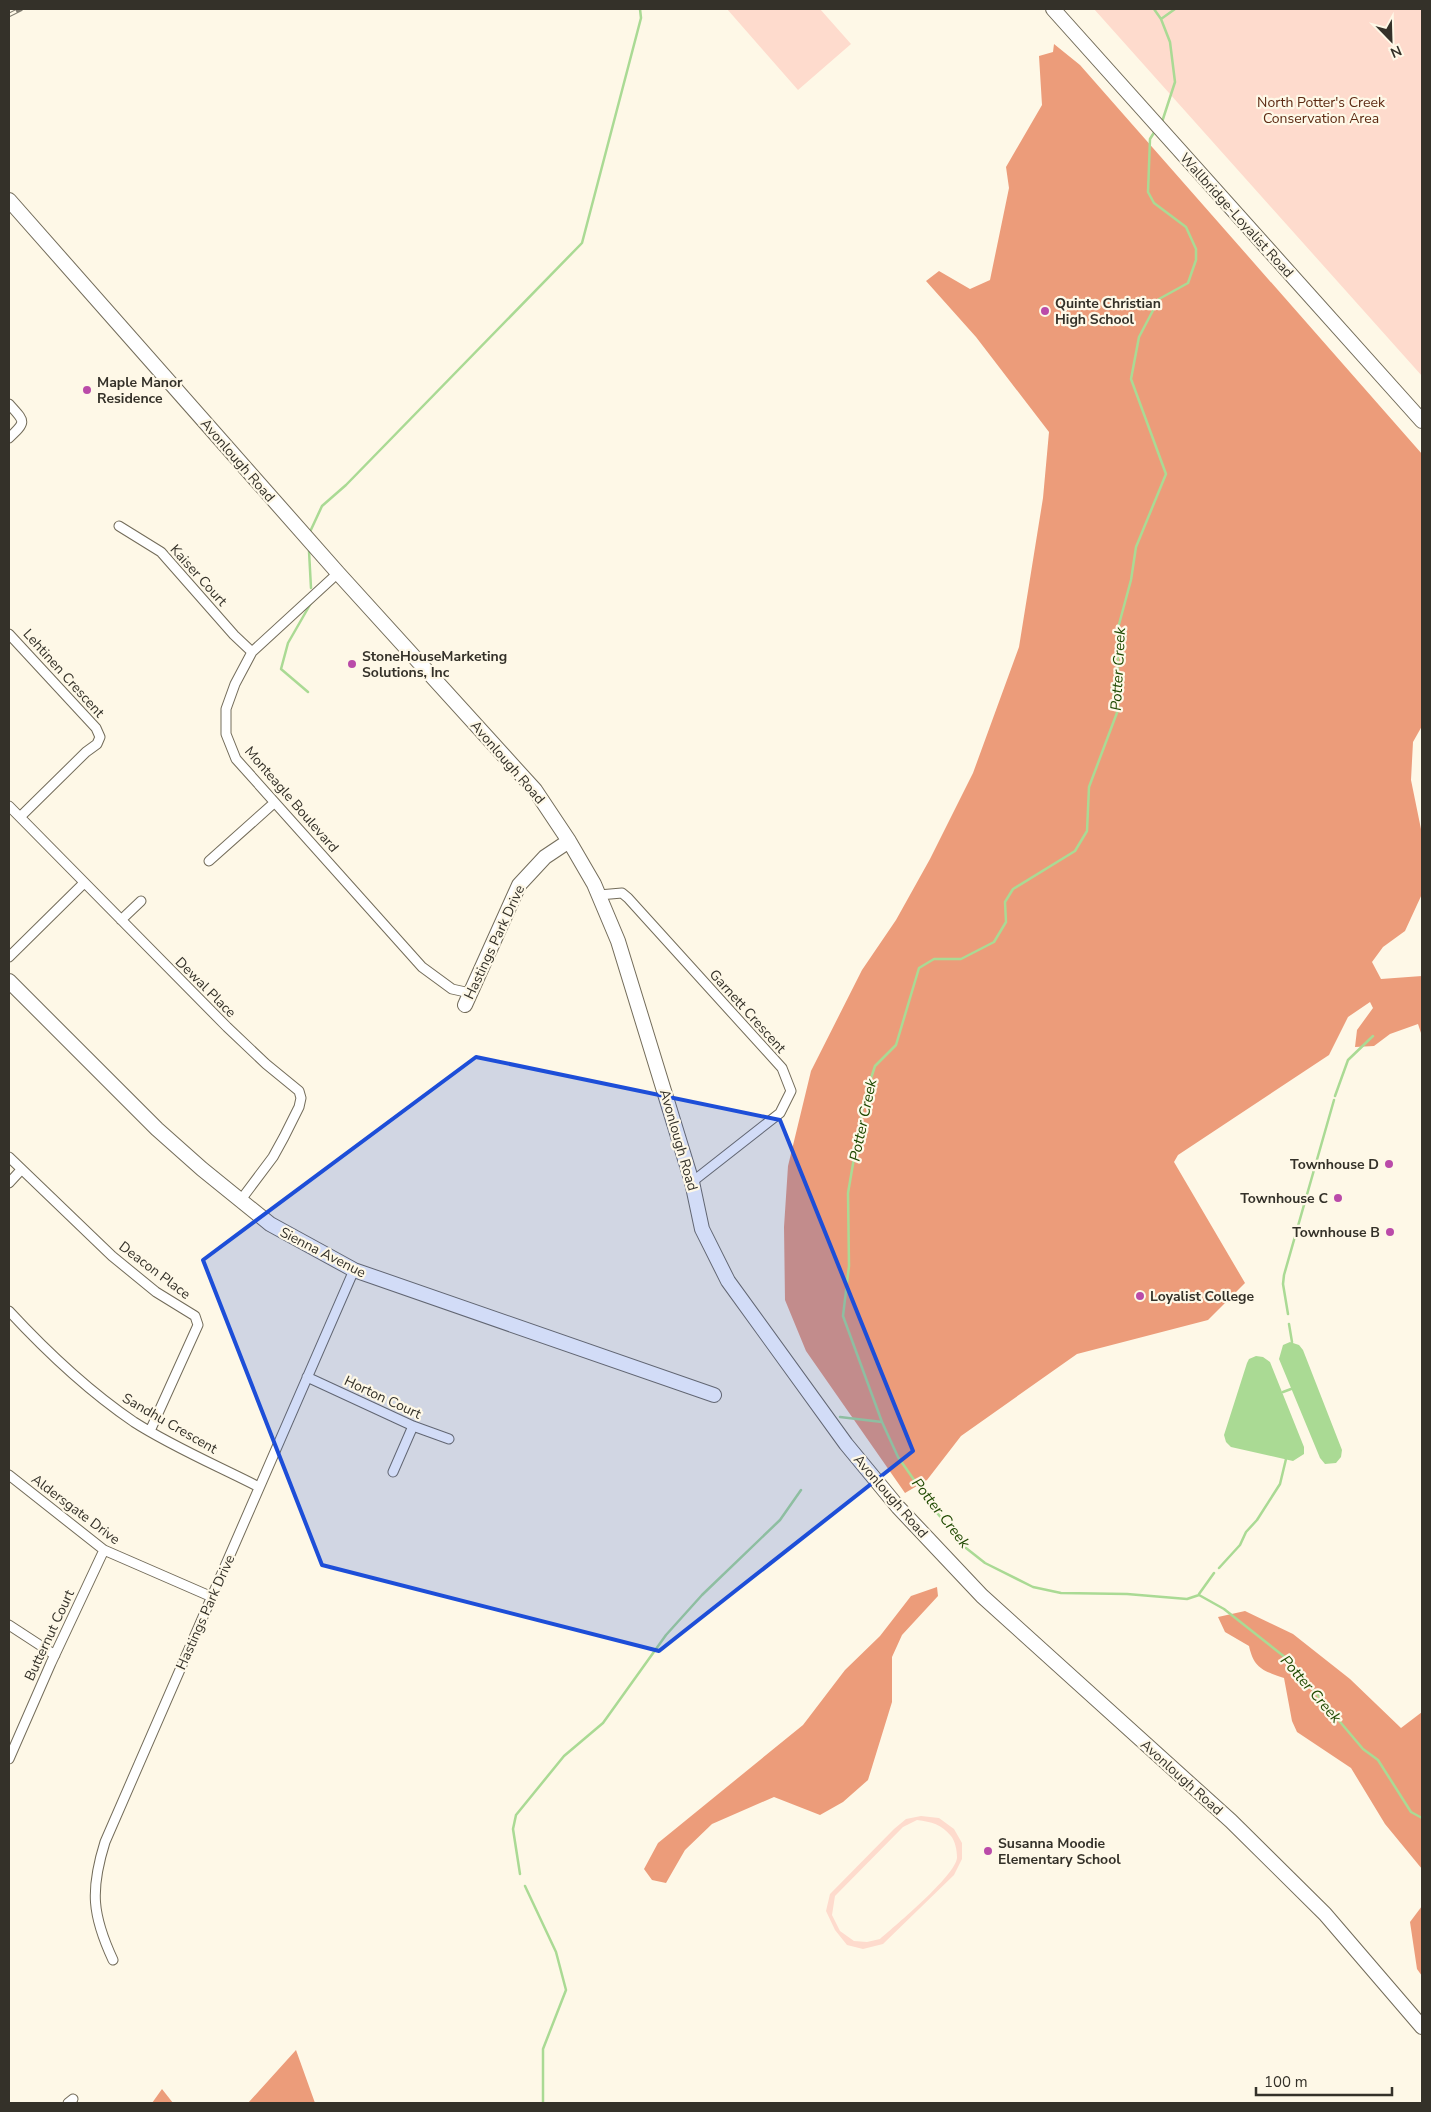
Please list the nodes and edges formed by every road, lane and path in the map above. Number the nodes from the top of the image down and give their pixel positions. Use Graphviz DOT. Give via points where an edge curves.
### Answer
graph roads {
  1 [pos="1053,9"];
  2 [pos="9,200"];
  3 [pos="9,404"];
  4 [pos="1422,421"];
  5 [pos="9,438"];
  6 [pos="119,526"];
  7 [pos="338,573"];
  8 [pos="9,634"];
  9 [pos="252,652"];
  10 [pos="274,803"];
  11 [pos="9,806"];
  12 [pos="20,817"];
  13 [pos="570,841"];
  14 [pos="209,861"];
  15 [pos="84,882"];
  16 [pos="599,895"];
  17 [pos="141,901"];
  18 [pos="122,920"];
  19 [pos="9,957"];
  20 [pos="9,981"];
  21 [pos="467,999"];
  22 [pos="9,1157"];
  23 [pos="22,1170"];
  24 [pos="692,1182"];
  25 [pos="9,1183"];
  26 [pos="240,1201"];
  27 [pos="354,1270"];
  28 [pos="9,1311"];
  29 [pos="307,1377"];
  30 [pos="714,1395"];
  31 [pos="413,1426"];
  32 [pos="150,1431"];
  33 [pos="448,1439"];
  34 [pos="393,1472"];
  35 [pos="9,1475"];
  36 [pos="260,1487"];
  37 [pos="104,1550"];
  38 [pos="212,1597"];
  39 [pos="9,1625"];
  40 [pos="55,1655"];
  41 [pos="9,1759"];
  42 [pos="113,1960"];
  43 [pos="1422,2027"];
  1 -- 4 [label="street, Wallbridge-Loyalist Road"];
  2 -- 7 [label="street, Avonlough Road"];
  3 -- 5 [label="street" via="22,422 20,429"];
  6 -- 9 [label="street, Kaiser Court" via="161,552"];
  7 -- 9 [label="street, Monteagle Boulevard"];
  7 -- 13 [label="street, Avonlough Road" via="535,790"];
  8 -- 12 [label="street, Lehtinen Crescent" via="100,736 97,744"];
  9 -- 10 [label="street, Monteagle Boulevard" via="226,709 226,734 236,758"];
  10 -- 14 [label="street"];
  10 -- 21 [label="street, Monteagle Boulevard" via="422,967"];
  11 -- 12 [label="street, Dewal Place"];
  12 -- 15 [label="street, Dewal Place"];
  13 -- 16 [label="street, Avonlough Road"];
  13 -- 21 [label="street, Hastings Park Drive" via="544,857 519,885"];
  15 -- 18 [label="street, Dewal Place"];
  15 -- 19 [label="street"];
  16 -- 24 [label="street, Avonlough Road" via="618,941"];
  16 -- 24 [label="street, Garnett Crescent" via="622,893 628,898 782,1068 791,1091 780,1112"];
  17 -- 18 [label="street"];
  18 -- 26 [label="street, Dewal Place" via="227,1028 299,1091 299,1107 284,1137 268,1165"];
  20 -- 26 [label="street, Sienna Avenue" via="157,1129"];
  22 -- 23 [label="street, Deacon Place"];
  23 -- 25 [label="street"];
  23 -- 32 [label="street, Deacon Place" via="112,1256 156,1292 198,1320"];
  24 -- 43 [label="street, Avonlough Road" via="702,1228 728,1281 846,1444 898,1508 982,1596 1231,1821 1325,1914"];
  26 -- 27 [label="street, Sienna Avenue" via="270,1224"];
  27 -- 29 [label="street, Hastings Park Drive"];
  27 -- 30 [label="street, Sienna Avenue"];
  28 -- 32 [label="street, Sandhu Crescent" via="61,1365 98,1396"];
  29 -- 31 [label="street, Horton Court"];
  29 -- 36 [label="street, Hastings Park Drive"];
  31 -- 33 [label="street, Horton Court"];
  31 -- 34 [label="street"];
  32 -- 36 [label="street, Sandhu Crescent"];
  35 -- 37 [label="street, Aldersgate Drive"];
  36 -- 38 [label="street, Hastings Park Drive"];
  37 -- 38 [label="street, Aldersgate Drive"];
  37 -- 40 [label="street, Butternut Court"];
  38 -- 42 [label="street, Hastings Park Drive" via="97,1867 93,1894 98,1922"];
  39 -- 40 [label="street"];
  40 -- 41 [label="street, Butternut Court"];
}
